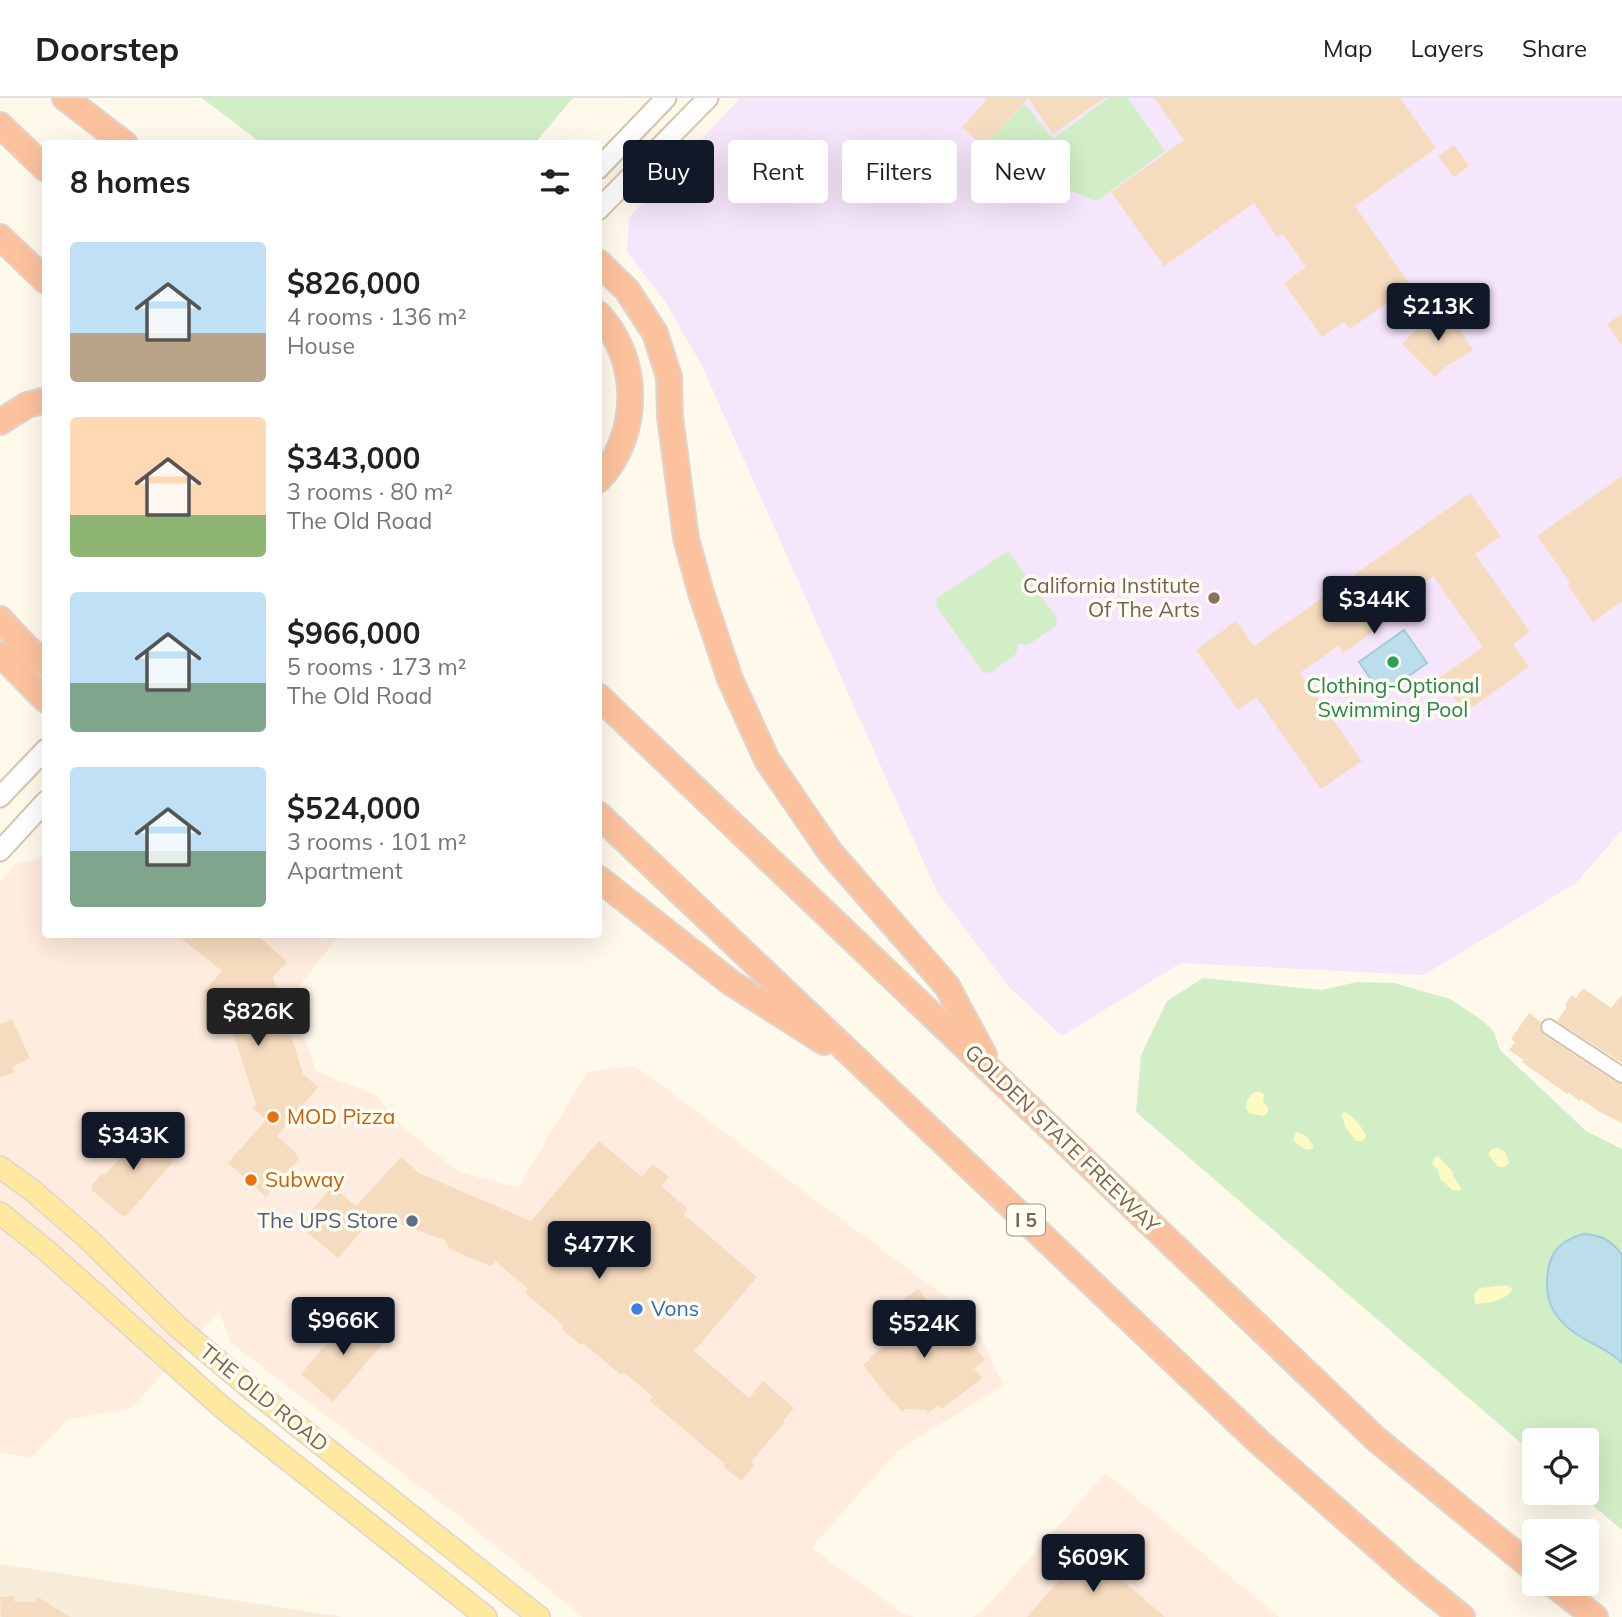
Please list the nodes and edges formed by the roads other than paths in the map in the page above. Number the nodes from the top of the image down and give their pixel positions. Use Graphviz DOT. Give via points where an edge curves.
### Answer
graph roads {
  1 [pos="65,98"];
  2 [pos="666,98"];
  3 [pos="708,98"];
  4 [pos="0,125"];
  5 [pos="120,140"];
  6 [pos="42,165"];
  7 [pos="602,165"];
  8 [pos="602,206"];
  9 [pos="0,237"];
  10 [pos="602,266"];
  11 [pos="42,277"];
  12 [pos="602,319"];
  13 [pos="42,401"];
  14 [pos="0,422"];
  15 [pos="602,476"];
  16 [pos="0,619"];
  17 [pos="0,654"];
  18 [pos="42,661"];
  19 [pos="42,696"];
  20 [pos="602,700"];
  21 [pos="42,752"];
  22 [pos="0,797"];
  23 [pos="42,805"];
  24 [pos="602,818"];
  25 [pos="0,851"];
  26 [pos="602,881"];
  27 [pos="1549,1027"];
  28 [pos="872,1073"];
  29 [pos="995,1074"];
  30 [pos="1622,1075"];
  31 [pos="0,1167"];
  32 [pos="0,1213"];
  33 [pos="1522,1559"];
  34 [pos="1568,1596"];
  35 [pos="486,1617"];
  36 [pos="539,1617"];
  37 [pos="1462,1617"];
  38 [pos="1595,1617"];
  1 -- 5 [label="highway"];
  2 -- 7 [label="main road"];
  3 -- 8 [label="main road"];
  4 -- 6 [label="highway"];
  9 -- 11 [label="highway"];
  10 -- 29 [label="highway" via="627,290 655,333 668,377 683,528 730,679 767,760 830,852 947,986"];
  12 -- 15 [label="highway" via="618,341 631,385 621,446"];
  13 -- 14 [label="highway"];
  16 -- 18 [label="highway"];
  17 -- 19 [label="highway"];
  20 -- 29 [label="highway, GOLDEN STATE FREEWAY"];
  21 -- 22 [label="main road"];
  23 -- 25 [label="main road"];
  24 -- 28 [label="highway, I 5"];
  26 -- 28 [label="highway" via="730,982"];
  27 -- 30 [label="street"];
  28 -- 37 [label="highway, I 5" via="1259,1442"];
  29 -- 33 [label="highway, GOLDEN STATE FREEWAY" via="1376,1439"];
  31 -- 36 [label="main road, THE OLD ROAD" via="86,1237 179,1328 250,1388"];
  32 -- 35 [label="main road, THE OLD ROAD" via="245,1426"];
  34 -- 38 [label="highway"];
}
